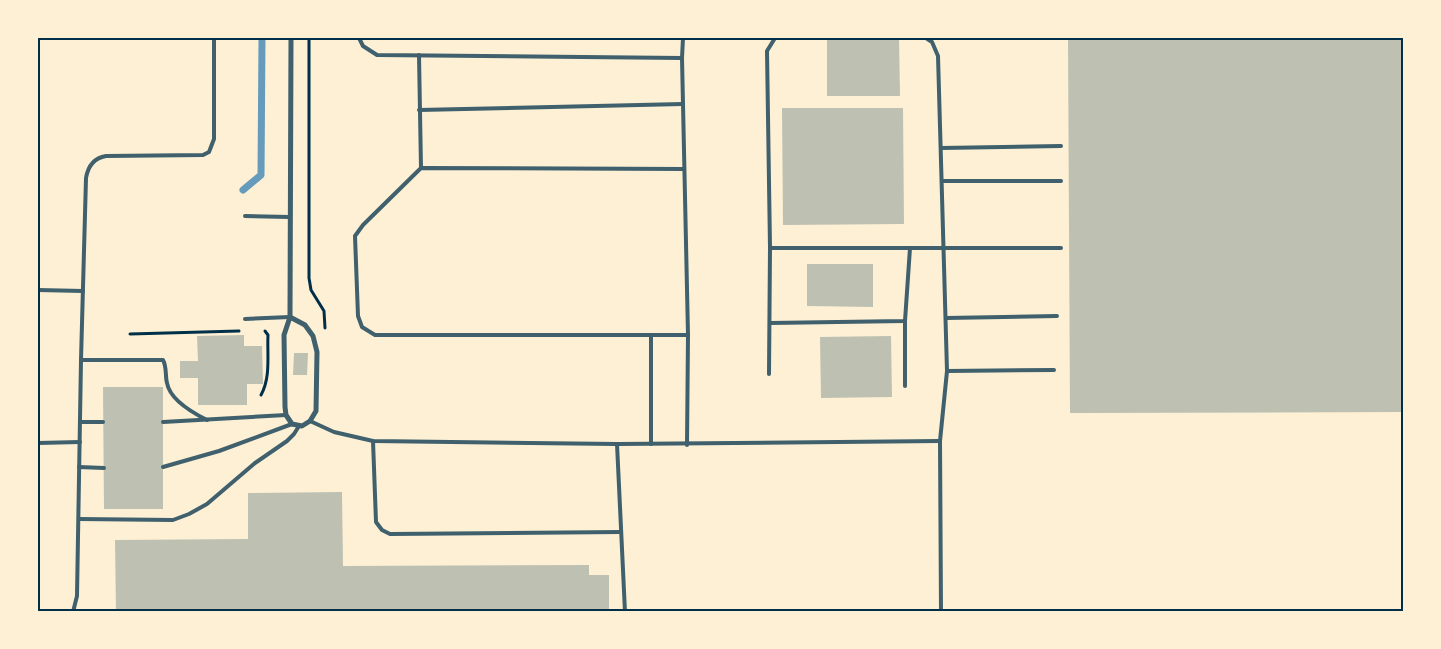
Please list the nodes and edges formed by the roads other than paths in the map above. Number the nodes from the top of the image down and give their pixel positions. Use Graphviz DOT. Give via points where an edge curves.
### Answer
graph roads {
  1 [pos="214,38"];
  2 [pos="291,38"];
  3 [pos="359,38"];
  4 [pos="683,38"];
  5 [pos="775,38"];
  6 [pos="926,38"];
  7 [pos="419,55"];
  8 [pos="682,58"];
  9 [pos="683,104"];
  10 [pos="419,110"];
  11 [pos="1061,146"];
  12 [pos="941,148"];
  13 [pos="421,168"];
  14 [pos="684,169"];
  15 [pos="942,181"];
  16 [pos="1061,181"];
  17 [pos="245,216"];
  18 [pos="290,217"];
  19 [pos="770,248"];
  20 [pos="910,248"];
  21 [pos="1060,248"];
  22 [pos="943,249"];
  23 [pos="38,290"];
  24 [pos="83,291"];
  25 [pos="1057,316"];
  26 [pos="290,317"];
  27 [pos="946,318"];
  28 [pos="244,319"];
  29 [pos="905,321"];
  30 [pos="770,323"];
  31 [pos="688,335"];
  32 [pos="651,336"];
  33 [pos="81,360"];
  34 [pos="1054,370"];
  35 [pos="947,371"];
  36 [pos="769,374"];
  37 [pos="904,386"];
  38 [pos="286,415"];
  39 [pos="207,420"];
  40 [pos="310,421"];
  41 [pos="80,422"];
  42 [pos="103,422"];
  43 [pos="163,422"];
  44 [pos="292,424"];
  45 [pos="298,426"];
  46 [pos="373,441"];
  47 [pos="940,441"];
  48 [pos="80,442"];
  49 [pos="38,443"];
  50 [pos="617,444"];
  51 [pos="651,444"];
  52 [pos="687,445"];
  53 [pos="79,467"];
  54 [pos="163,467"];
  55 [pos="104,468"];
  56 [pos="79,519"];
  57 [pos="621,532"];
  58 [pos="73,612"];
  59 [pos="625,612"];
  60 [pos="941,612"];
  1 -- 24 [label="lane" via="214,139 209,152 203,155 106,156 88,168"];
  2 -- 18 [label="street"];
  3 -- 7 [label="lane" via="363,46 377,55"];
  4 -- 8 [label="lane"];
  5 -- 19 [label="lane" via="767,51"];
  6 -- 12 [label="lane" via="932,42 938,56"];
  7 -- 8 [label="lane"];
  7 -- 10 [label="lane"];
  8 -- 9 [label="lane"];
  9 -- 10 [label="lane"];
  9 -- 14 [label="lane"];
  10 -- 13 [label="lane"];
  11 -- 12 [label="lane"];
  12 -- 15 [label="lane"];
  13 -- 14 [label="lane"];
  13 -- 32 [label="lane" via="355,236 358,316 362,327 375,335"];
  14 -- 31 [label="lane"];
  15 -- 16 [label="lane"];
  15 -- 22 [label="lane"];
  17 -- 18 [label="lane"];
  18 -- 26 [label="street"];
  19 -- 20 [label="lane"];
  19 -- 30 [label="lane"];
  20 -- 22 [label="lane"];
  20 -- 29 [label="lane"];
  21 -- 22 [label="lane"];
  22 -- 27 [label="lane"];
  23 -- 24 [label="lane"];
  24 -- 33 [label="lane"];
  25 -- 27 [label="lane"];
  26 -- 28 [label="lane"];
  26 -- 38 [label="street" via="284,335"];
  26 -- 40 [label="street" via="305,326 317,352 316,411"];
  27 -- 35 [label="lane"];
  29 -- 30 [label="lane"];
  29 -- 37 [label="lane"];
  30 -- 36 [label="lane"];
  31 -- 32 [label="lane"];
  31 -- 52 [label="lane"];
  32 -- 51 [label="lane"];
  33 -- 39 [label="lane" via="163,360 167,386 190,412"];
  33 -- 41 [label="lane"];
  34 -- 35 [label="lane"];
  35 -- 47 [label="lane"];
  38 -- 39 [label="lane"];
  38 -- 44 [label="street"];
  39 -- 43 [label="lane"];
  40 -- 45 [label="street"];
  40 -- 46 [label="lane" via="334,432"];
  41 -- 42 [label="lane"];
  41 -- 48 [label="lane"];
  44 -- 45 [label="street"];
  44 -- 54 [label="lane" via="219,451"];
  45 -- 56 [label="lane" via="287,441 207,504 189,514 173,520"];
  46 -- 50 [label="lane"];
  46 -- 57 [label="lane" via="376,522 390,534"];
  47 -- 52 [label="lane"];
  47 -- 60 [label="lane"];
  48 -- 49 [label="lane"];
  48 -- 53 [label="lane"];
  50 -- 51 [label="lane"];
  50 -- 57 [label="lane"];
  51 -- 52 [label="lane"];
  53 -- 55 [label="lane"];
  53 -- 56 [label="lane"];
  56 -- 58 [label="lane" via="77,596"];
  57 -- 59 [label="lane"];
}
